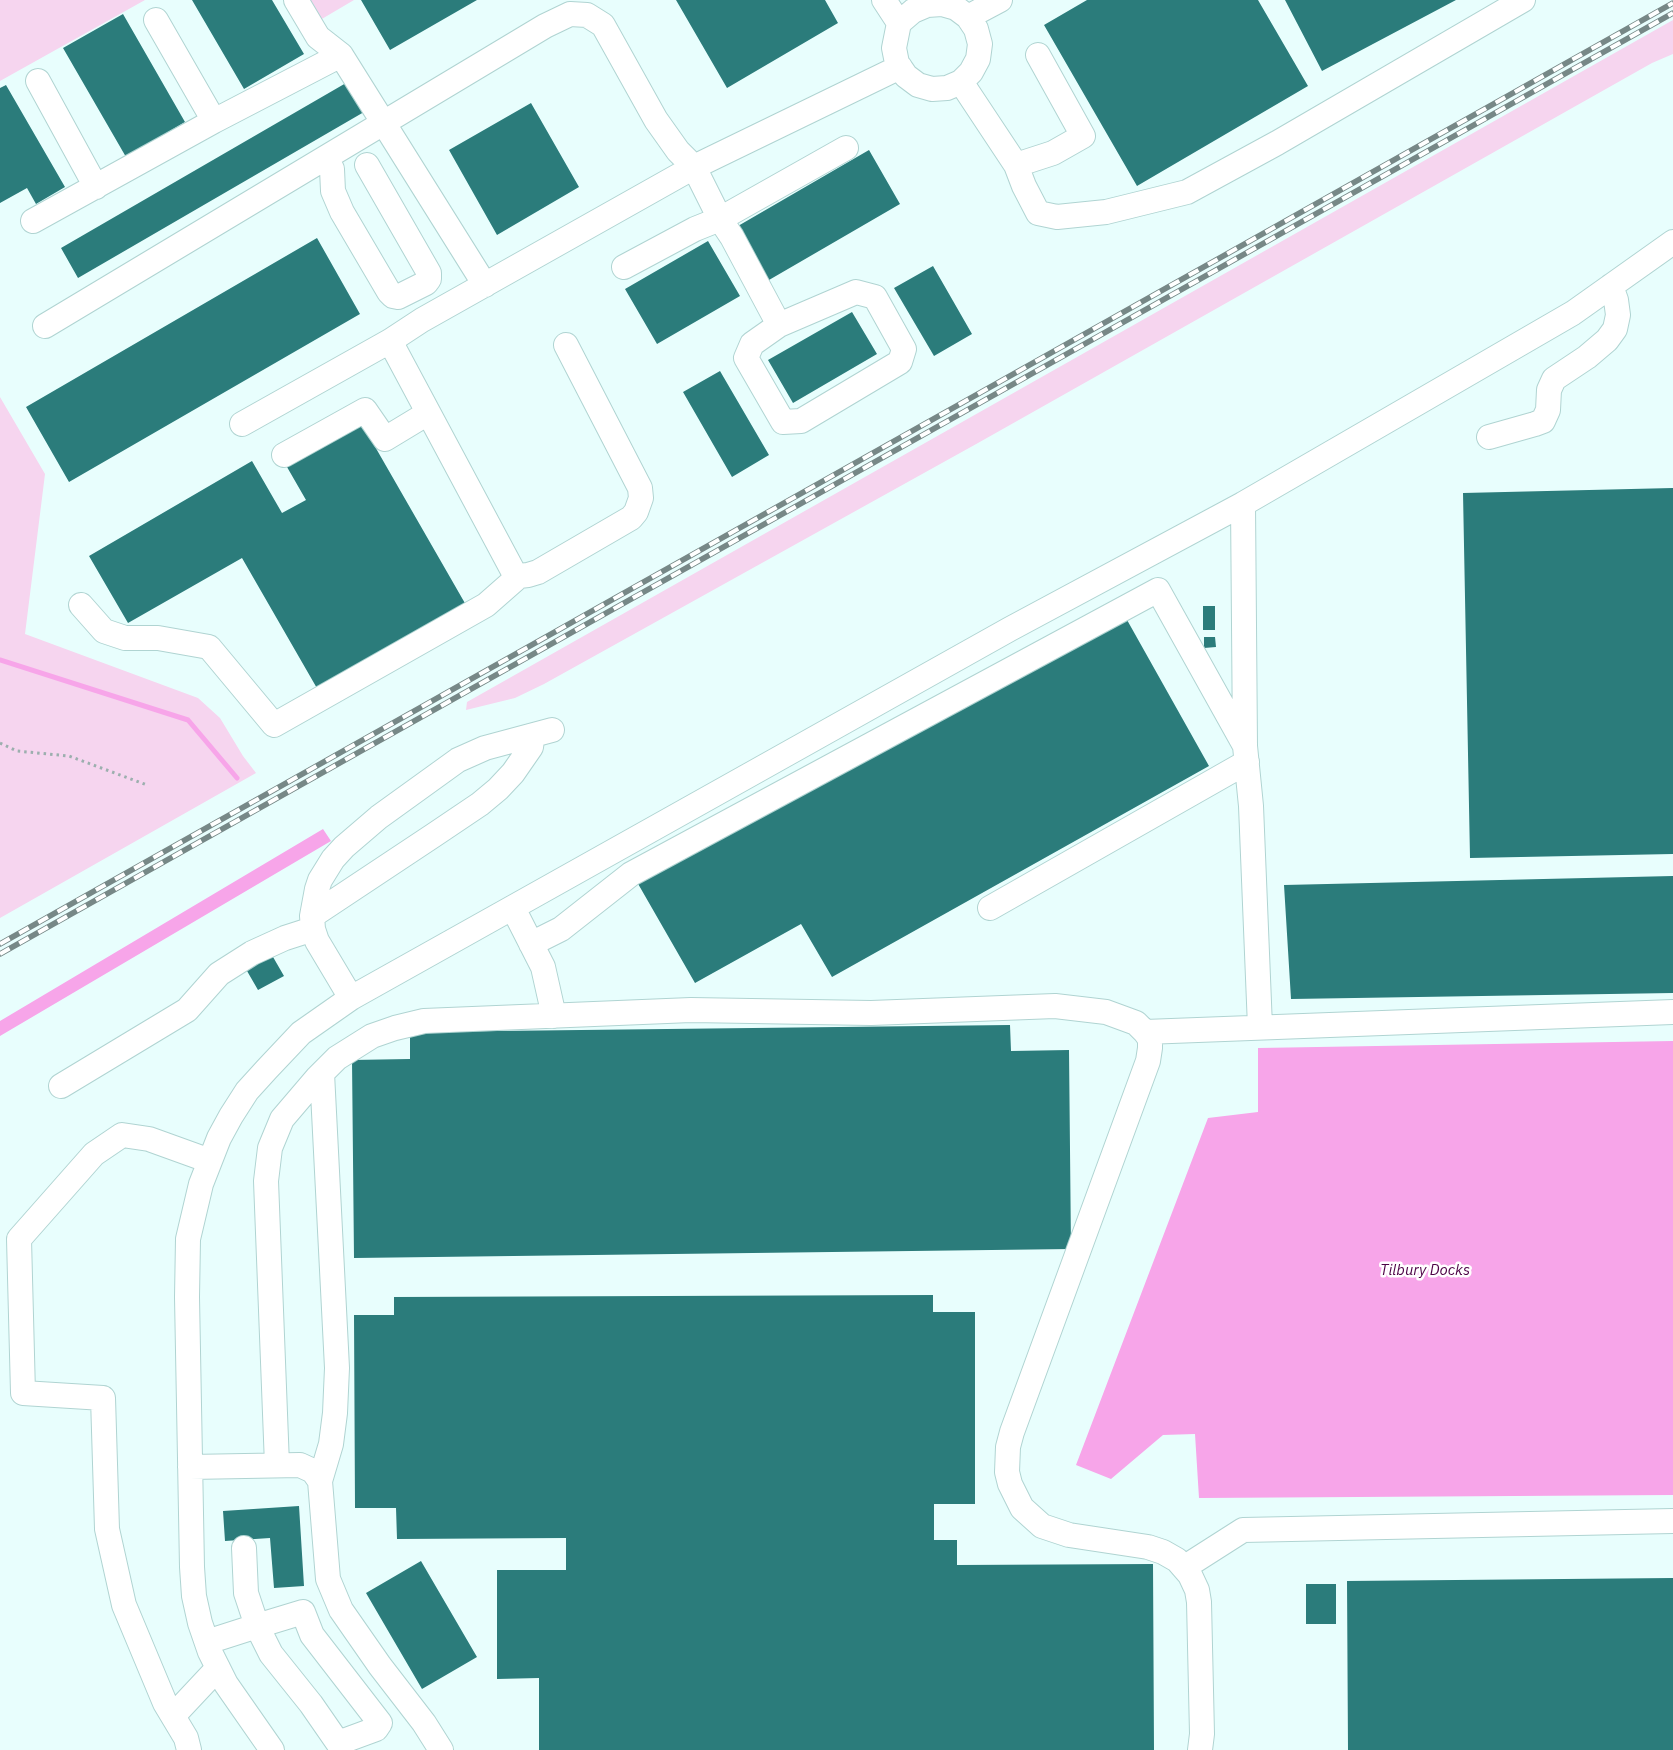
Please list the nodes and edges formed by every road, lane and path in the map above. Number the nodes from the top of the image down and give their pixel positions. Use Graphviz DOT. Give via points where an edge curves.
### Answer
graph roads {
  1 [pos="296,0"];
  2 [pos="884,0"];
  3 [pos="1000,0"];
  4 [pos="1524,0"];
  5 [pos="924,2"];
  6 [pos="968,17"];
  7 [pos="156,20"];
  8 [pos="899,23"];
  9 [pos="341,55"];
  10 [pos="1038,55"];
  11 [pos="900,67"];
  12 [pos="38,80"];
  13 [pos="961,82"];
  14 [pos="214,122"];
  15 [pos="384,123"];
  16 [pos="846,148"];
  17 [pos="326,158"];
  18 [pos="368,165"];
  19 [pos="694,167"];
  20 [pos="1018,171"];
  21 [pos="96,187"];
  22 [pos="720,220"];
  23 [pos="33,221"];
  24 [pos="1673,242"];
  25 [pos="624,267"];
  26 [pos="485,285"];
  27 [pos="1610,286"];
  28 [pos="779,325"];
  29 [pos="45,326"];
  30 [pos="390,341"];
  31 [pos="566,345"];
  32 [pos="428,413"];
  33 [pos="242,424"];
  34 [pos="1489,437"];
  35 [pos="284,455"];
  36 [pos="1243,504"];
  37 [pos="519,576"];
  38 [pos="81,605"];
  39 [pos="0,743"];
  40 [pos="1246,754"];
  41 [pos="147,785"];
  42 [pos="626,844"];
  43 [pos="631,874"];
  44 [pos="513,908"];
  45 [pos="990,908"];
  46 [pos="312,922"];
  47 [pos="531,944"];
  48 [pos="352,998"];
  49 [pos="1673,1012"];
  50 [pos="554,1016"];
  51 [pos="1260,1027"];
  52 [pos="1145,1032"];
  53 [pos="322,1073"];
  54 [pos="61,1086"];
  55 [pos="210,1160"];
  56 [pos="277,1465"];
  57 [pos="190,1467"];
  58 [pos="320,1481"];
  59 [pos="1673,1521"];
  60 [pos="244,1548"];
  61 [pos="1185,1568"];
  62 [pos="257,1626"];
  63 [pos="207,1642"];
  64 [pos="218,1668"];
  65 [pos="173,1716"];
  66 [pos="189,1750"];
  67 [pos="272,1750"];
  68 [pos="441,1750"];
  69 [pos="1200,1750"];
  1 -- 9 [label="street" via="318,37"];
  2 -- 8 [label="street"];
  3 -- 6 [label="street"];
  4 -- 20 [label="street" via="1187,192 1106,212 1058,217 1038,213"];
  5 -- 6 [label="street" via="956,8"];
  5 -- 8 [label="street"];
  6 -- 13 [label="street" via="980,44 978,59"];
  7 -- 14 [label="street"];
  8 -- 11 [label="street" via="894,48"];
  9 -- 14 [label="street"];
  9 -- 15 [label="street"];
  10 -- 20 [label="street" via="1082,136"];
  11 -- 13 [label="street" via="918,85 932,89 947,88"];
  11 -- 19 [label="street"];
  12 -- 21 [label="street"];
  13 -- 20 [label="street"];
  14 -- 21 [label="street"];
  15 -- 17 [label="street"];
  15 -- 19 [label="street" via="545,26 570,14 587,15 604,25 656,120"];
  15 -- 26 [label="street"];
  16 -- 22 [label="street"];
  17 -- 18 [label="street" via="332,169 333,191 342,212 389,292 398,297 426,283 429,273"];
  17 -- 29 [label="street"];
  19 -- 22 [label="street"];
  19 -- 26 [label="street"];
  21 -- 23 [label="street"];
  22 -- 25 [label="street"];
  22 -- 28 [label="street" via="732,236"];
  24 -- 27 [label="street"];
  26 -- 30 [label="street"];
  27 -- 34 [label="street" via="1618,315 1615,329 1587,357 1554,379 1543,420"];
  27 -- 36 [label="street" via="1574,313"];
  28 -- 28 [label="street" via="752,344 746,358 783,422 800,422 900,362 904,349 875,297 856,292"];
  30 -- 32 [label="street"];
  30 -- 33 [label="street"];
  31 -- 37 [label="street" via="640,488 640,498 631,518 538,572"];
  32 -- 35 [label="street" via="385,438 365,410"];
  32 -- 37 [label="street" via="513,571"];
  36 -- 40 [label="street"];
  36 -- 42 [label="street" via="1010,629"];
  37 -- 38 [label="street" via="486,605 274,725 209,647 158,638 125,638 104,631"];
  39 -- 41 [label="path" via="17,751 69,756"];
  40 -- 43 [label="street" via="1158,590"];
  40 -- 45 [label="street"];
  40 -- 51 [label="street"];
  42 -- 43 [label="street"];
  42 -- 44 [label="street"];
  43 -- 47 [label="street" via="561,930"];
  44 -- 47 [label="street"];
  44 -- 48 [label="street"];
  46 -- 46 [label="street" via="317,889 324,872 344,847 379,817 458,760 485,748 541,733 514,773 498,790 349,892"];
  46 -- 48 [label="street" via="316,941"];
  46 -- 54 [label="street" via="219,974 187,1010"];
  47 -- 50 [label="street" via="543,967"];
  48 -- 55 [label="street" via="301,1033 247,1091"];
  49 -- 51 [label="street"];
  50 -- 52 [label="street" via="691,1010 872,1013 1055,1006 1106,1012 1136,1023"];
  50 -- 53 [label="street" via="424,1021 395,1028 372,1036 336,1058"];
  51 -- 52 [label="street"];
  52 -- 61 [label="street" via="1150,1038 1148,1061 1012,1432 1007,1472 1022,1508 1042,1526 1069,1535 1148,1547 1164,1552"];
  53 -- 56 [label="street" via="282,1118 270,1148 266,1181"];
  53 -- 58 [label="street" via="337,1368 331,1444"];
  55 -- 57 [label="street" via="188,1238"];
  55 -- 65 [label="street" via="149,1138 122,1135 94,1154 19,1239 23,1393 103,1398 107,1529 124,1605"];
  56 -- 57 [label="street"];
  56 -- 58 [label="street" via="300,1465 313,1471"];
  57 -- 63 [label="street" via="194,1596"];
  58 -- 68 [label="street" via="328,1579 341,1610"];
  59 -- 61 [label="street" via="1243,1530"];
  60 -- 62 [label="street" via="246,1593"];
  61 -- 69 [label="street" via="1194,1583 1199,1602"];
  62 -- 62 [label="street" via="303,1612 312,1635 380,1723 376,1729 338,1743 271,1654"];
  62 -- 63 [label="street"];
  63 -- 64 [label="street"];
  64 -- 65 [label="street"];
  64 -- 67 [label="street" via="239,1705"];
  65 -- 66 [label="street"];
}
